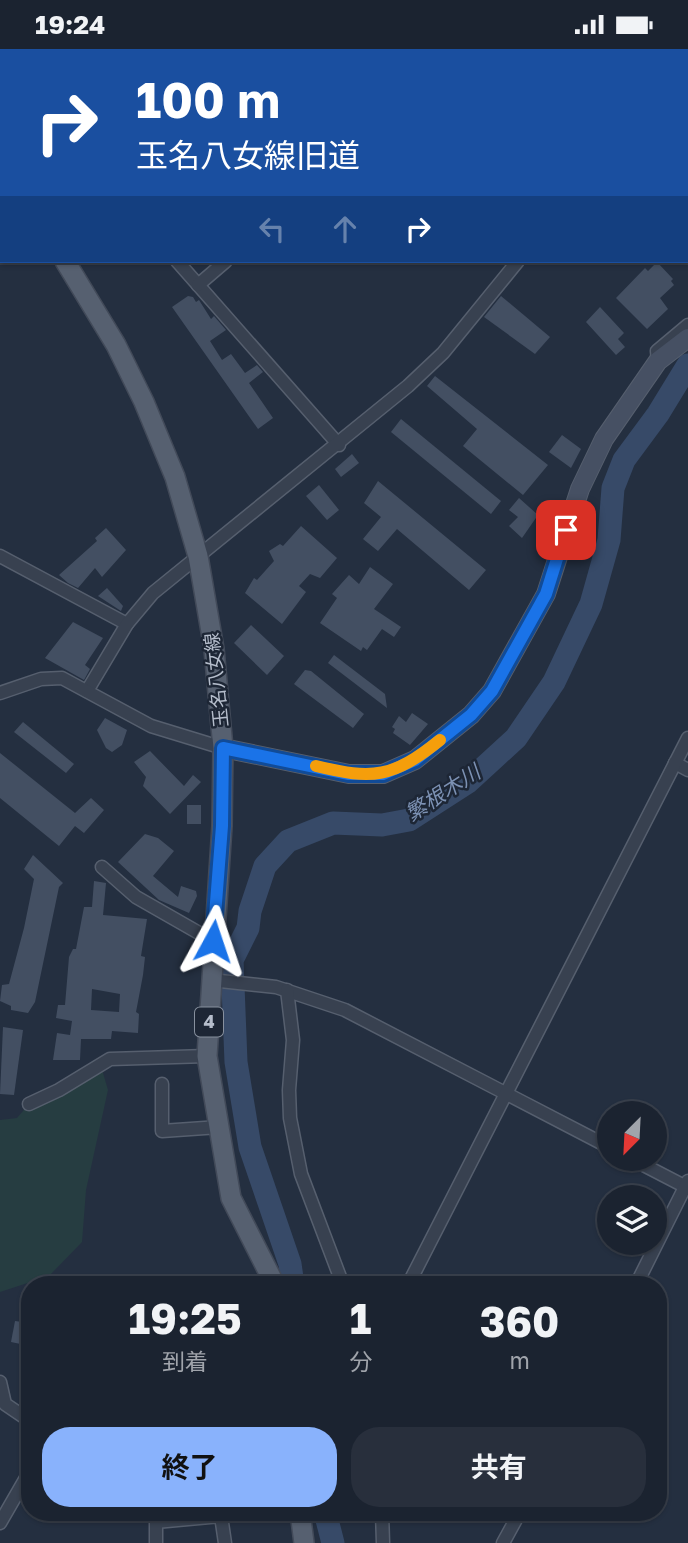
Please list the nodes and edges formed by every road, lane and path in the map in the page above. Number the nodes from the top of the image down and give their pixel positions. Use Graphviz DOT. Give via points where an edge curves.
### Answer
graph roads {
  1 [pos="66,263"];
  2 [pos="179,263"];
  3 [pos="224,263"];
  4 [pos="516,263"];
  5 [pos="198,285"];
  6 [pos="688,325"];
  7 [pos="688,338"];
  8 [pos="658,361"];
  9 [pos="339,445"];
  10 [pos="0,556"];
  11 [pos="198,556"];
  12 [pos="127,624"];
  13 [pos="87,691"];
  14 [pos="0,693"];
  15 [pos="688,738"];
  16 [pos="223,748"];
  17 [pos="674,763"];
  18 [pos="688,769"];
  19 [pos="102,867"];
  20 [pos="213,941"];
  21 [pos="217,981"];
  22 [pos="282,989"];
  23 [pos="207,1056"];
  24 [pos="162,1084"];
  25 [pos="504,1093"];
  26 [pos="29,1104"];
  27 [pos="219,1128"];
  28 [pos="597,1141"];
  29 [pos="657,1171"];
  30 [pos="687,1185"];
  31 [pos="270,1276"];
  32 [pos="340,1276"];
  33 [pos="412,1276"];
  34 [pos="641,1276"];
  35 [pos="0,1382"];
  36 [pos="21,1415"];
  37 [pos="21,1487"];
  38 [pos="156,1521"];
  39 [pos="222,1521"];
  40 [pos="301,1521"];
  41 [pos="382,1521"];
  42 [pos="515,1521"];
  43 [pos="0,1523"];
  44 [pos="156,1543"];
  45 [pos="225,1543"];
  46 [pos="304,1543"];
  47 [pos="383,1543"];
  48 [pos="503,1543"];
  1 -- 11 [label="main road, 玉名八女線 / 4" via="116,345 144,403 175,477"];
  2 -- 5 [label="street"];
  3 -- 5 [label="street"];
  4 -- 9 [label="street" via="443,353"];
  5 -- 9 [label="street"];
  6 -- 8 [label="street" via="657,351"];
  7 -- 8 [label="street"];
  8 -- 16 [label="street" via="604,439 580,489 546,594 492,691 471,715 415,760 383,774 349,774"];
  9 -- 11 [label="street"];
  10 -- 12 [label="street"];
  11 -- 12 [label="street" via="153,593"];
  11 -- 16 [label="main road, 玉名八女線 / 4" via="214,649"];
  12 -- 13 [label="street"];
  13 -- 14 [label="street" via="62,678 41,679"];
  13 -- 16 [label="street" via="150,726"];
  15 -- 17 [label="street"];
  16 -- 20 [label="main road, 玉名八女線 / 4"];
  17 -- 18 [label="street"];
  17 -- 25 [label="street"];
  19 -- 20 [label="street" via="136,897"];
  20 -- 21 [label="main road, 玉名八女線 / 4"];
  21 -- 22 [label="street"];
  21 -- 23 [label="main road, 玉名八女線 / 4"];
  22 -- 25 [label="street" via="345,1010"];
  22 -- 32 [label="street" via="293,1040 290,1118 301,1174"];
  23 -- 26 [label="street" via="110,1059"];
  23 -- 27 [label="main road, 玉名八女線 / 4"];
  24 -- 27 [label="street" via="162,1131"];
  25 -- 28 [label="street"];
  25 -- 33 [label="street"];
  27 -- 31 [label="main road, 玉名八女線 / 4" via="231,1198"];
  29 -- 30 [label="street"];
  30 -- 34 [label="street"];
  35 -- 36 [label="street" via="5,1404"];
  37 -- 43 [label="street"];
  38 -- 44 [label="street"];
  39 -- 45 [label="street"];
  40 -- 46 [label="main road"];
  41 -- 47 [label="street"];
  42 -- 48 [label="street"];
}
